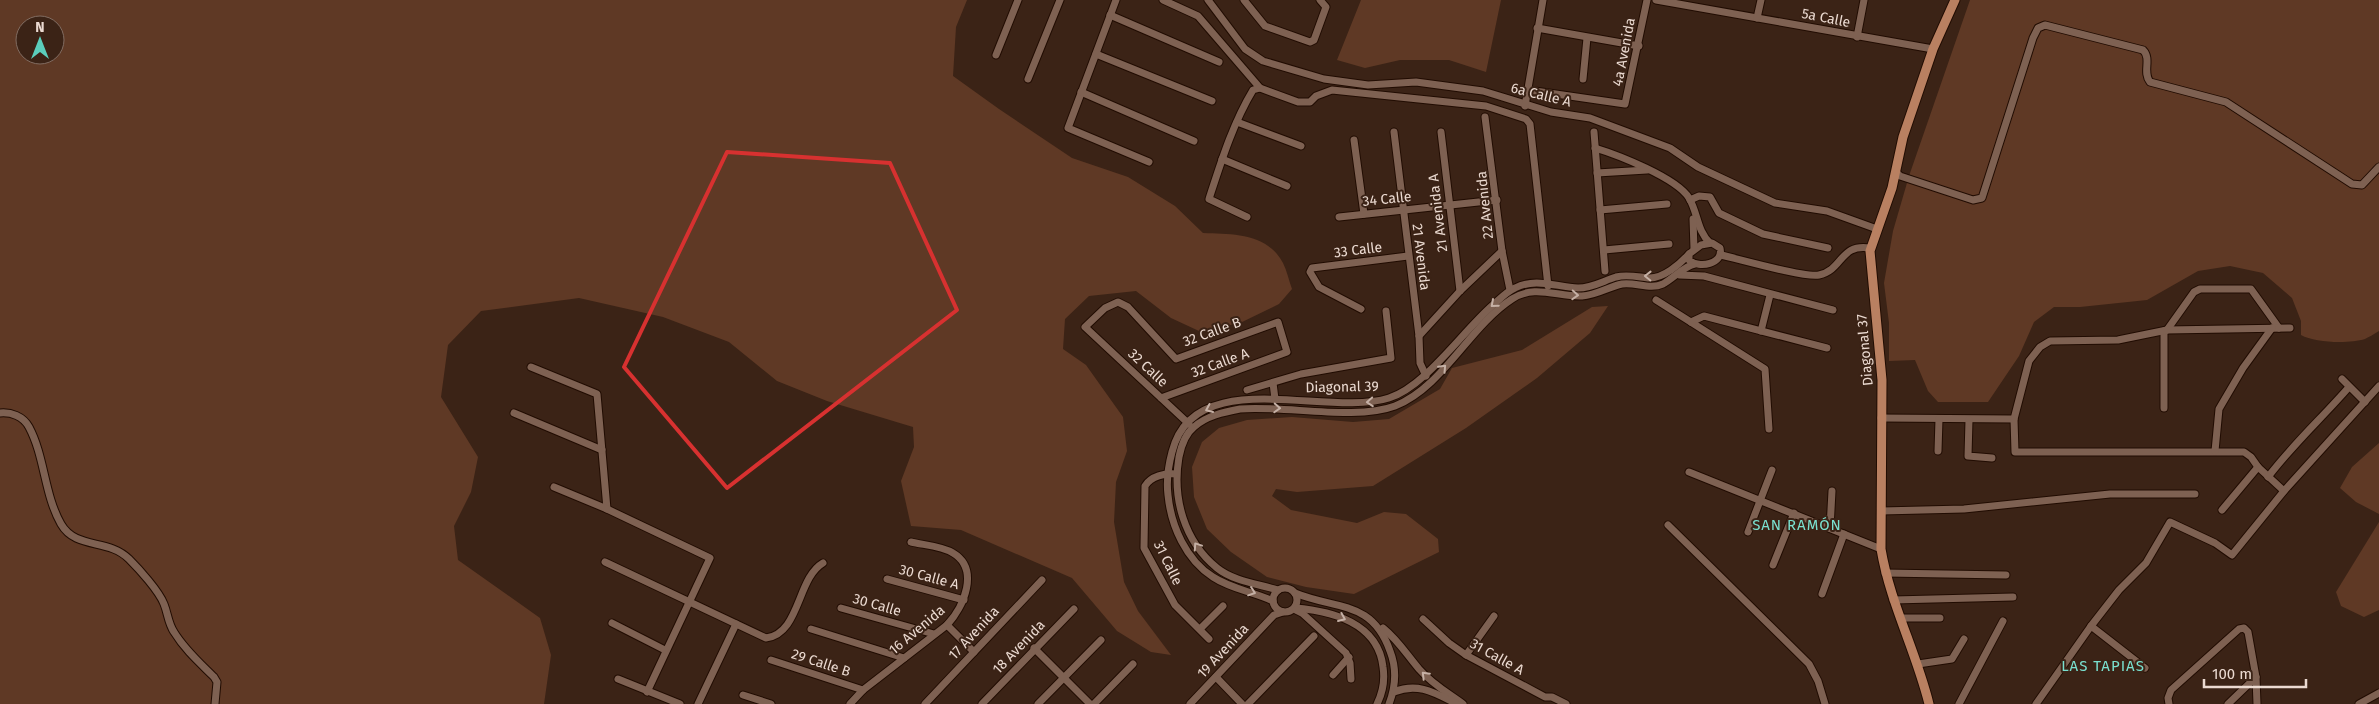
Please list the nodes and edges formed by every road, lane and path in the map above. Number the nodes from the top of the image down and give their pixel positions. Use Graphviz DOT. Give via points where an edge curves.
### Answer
graph roads {
  1 [pos="1018,0"];
  2 [pos="1060,0"];
  3 [pos="1116,0"];
  4 [pos="1163,0"];
  5 [pos="1208,0"];
  6 [pos="1244,0"];
  7 [pos="1320,0"];
  8 [pos="1543,0"];
  9 [pos="1647,0"];
  10 [pos="1656,0"];
  11 [pos="1761,0"];
  12 [pos="1864,0"];
  13 [pos="1952,0"];
  14 [pos="1110,15"];
  15 [pos="1757,18"];
  16 [pos="1538,28"];
  17 [pos="1857,37"];
  18 [pos="1588,38"];
  19 [pos="1639,46"];
  20 [pos="1933,48"];
  21 [pos="1096,54"];
  22 [pos="996,55"];
  23 [pos="1219,62"];
  24 [pos="1028,79"];
  25 [pos="1583,79"];
  26 [pos="1260,88"];
  27 [pos="1528,90"];
  28 [pos="1081,92"];
  29 [pos="1212,101"];
  30 [pos="1525,106"];
  31 [pos="1485,117"];
  32 [pos="1237,122"];
  33 [pos="1394,132"];
  34 [pos="1441,132"];
  35 [pos="1594,132"];
  36 [pos="1354,140"];
  37 [pos="1194,141"];
  38 [pos="1301,146"];
  39 [pos="1595,148"];
  40 [pos="1222,158"];
  41 [pos="1149,162"];
  42 [pos="2379,167"];
  43 [pos="1647,170"];
  44 [pos="1896,172"];
  45 [pos="1597,173"];
  46 [pos="1287,186"];
  47 [pos="1497,200"];
  48 [pos="1691,202"];
  49 [pos="1667,204"];
  50 [pos="1449,206"];
  51 [pos="1403,210"];
  52 [pos="1600,210"];
  53 [pos="1364,214"];
  54 [pos="1247,217"];
  55 [pos="1339,217"];
  56 [pos="1877,229"];
  57 [pos="1710,243"];
  58 [pos="1669,244"];
  59 [pos="1828,248"];
  60 [pos="1870,248"];
  61 [pos="1604,250"];
  62 [pos="1502,251"];
  63 [pos="1692,251"];
  64 [pos="1721,255"];
  65 [pos="1408,256"];
  66 [pos="1712,262"];
  67 [pos="1696,264"];
  68 [pos="1605,270"];
  69 [pos="1678,275"];
  70 [pos="1700,276"];
  71 [pos="1715,279"];
  72 [pos="1548,282"];
  73 [pos="1510,290"];
  74 [pos="1460,291"];
  75 [pos="1547,292"];
  76 [pos="1770,295"];
  77 [pos="1656,300"];
  78 [pos="1361,309"];
  79 [pos="1833,310"];
  80 [pos="1386,311"];
  81 [pos="1692,322"];
  82 [pos="1085,327"];
  83 [pos="2275,328"];
  84 [pos="2290,328"];
  85 [pos="1760,331"];
  86 [pos="2165,331"];
  87 [pos="1420,336"];
  88 [pos="1826,348"];
  89 [pos="1287,352"];
  90 [pos="531,366"];
  91 [pos="1425,375"];
  92 [pos="2342,379"];
  93 [pos="1431,381"];
  94 [pos="1273,383"];
  95 [pos="2349,386"];
  96 [pos="2379,386"];
  97 [pos="1247,390"];
  98 [pos="1161,398"];
  99 [pos="1275,399"];
  100 [pos="2365,402"];
  101 [pos="2164,408"];
  102 [pos="0,413"];
  103 [pos="514,413"];
  104 [pos="1881,418"];
  105 [pos="1939,419"];
  106 [pos="2014,419"];
  107 [pos="1969,420"];
  108 [pos="1186,421"];
  109 [pos="1193,427"];
  110 [pos="1769,429"];
  111 [pos="602,450"];
  112 [pos="2215,450"];
  113 [pos="1938,451"];
  114 [pos="1992,458"];
  115 [pos="2258,467"];
  116 [pos="1772,470"];
  117 [pos="1689,472"];
  118 [pos="1166,474"];
  119 [pos="1176,474"];
  120 [pos="2268,476"];
  121 [pos="554,487"];
  122 [pos="1832,491"];
  123 [pos="2284,491"];
  124 [pos="2195,494"];
  125 [pos="1760,500"];
  126 [pos="607,509"];
  127 [pos="2222,510"];
  128 [pos="1881,511"];
  129 [pos="1794,513"];
  130 [pos="1668,524"];
  131 [pos="1830,528"];
  132 [pos="1748,532"];
  133 [pos="1844,534"];
  134 [pos="911,542"];
  135 [pos="1881,549"];
  136 [pos="605,562"];
  137 [pos="823,563"];
  138 [pos="1772,565"];
  139 [pos="1885,572"];
  140 [pos="2006,575"];
  141 [pos="887,579"];
  142 [pos="1042,580"];
  143 [pos="1278,590"];
  144 [pos="1295,592"];
  145 [pos="1822,594"];
  146 [pos="2013,597"];
  147 [pos="964,600"];
  148 [pos="1893,600"];
  149 [pos="689,602"];
  150 [pos="1223,606"];
  151 [pos="842,608"];
  152 [pos="1274,608"];
  153 [pos="1294,608"];
  154 [pos="1074,609"];
  155 [pos="1494,616"];
  156 [pos="1900,618"];
  157 [pos="1940,618"];
  158 [pos="1423,619"];
  159 [pos="1372,620"];
  160 [pos="2003,621"];
  161 [pos="612,623"];
  162 [pos="736,624"];
  163 [pos="947,625"];
  164 [pos="2091,626"];
  165 [pos="1200,629"];
  166 [pos="811,630"];
  167 [pos="934,634"];
  168 [pos="1314,636"];
  169 [pos="1209,639"];
  170 [pos="1964,639"];
  171 [pos="1101,640"];
  172 [pos="1034,648"];
  173 [pos="664,650"];
  174 [pos="974,652"];
  175 [pos="1466,655"];
  176 [pos="1349,657"];
  177 [pos="904,658"];
  178 [pos="771,660"];
  179 [pos="1133,664"];
  180 [pos="1918,664"];
  181 [pos="2145,668"];
  182 [pos="1333,675"];
  183 [pos="1216,677"];
  184 [pos="1064,678"];
  185 [pos="2256,678"];
  186 [pos="618,679"];
  187 [pos="1351,679"];
  188 [pos="863,690"];
  189 [pos="646,692"];
  190 [pos="1394,692"];
  191 [pos="2379,693"];
  192 [pos="743,695"];
  193 [pos="1442,696"];
  194 [pos="1543,701"];
  195 [pos="216,704"];
  196 [pos="680,704"];
  197 [pos="698,704"];
  198 [pos="771,704"];
  199 [pos="850,704"];
  200 [pos="925,704"];
  201 [pos="982,704"];
  202 [pos="1038,704"];
  203 [pos="1092,704"];
  204 [pos="1190,704"];
  205 [pos="1242,704"];
  206 [pos="1248,704"];
  207 [pos="1377,704"];
  208 [pos="1390,704"];
  209 [pos="1438,704"];
  210 [pos="1457,704"];
  211 [pos="1463,704"];
  212 [pos="1566,704"];
  213 [pos="1825,704"];
  214 [pos="1929,704"];
  215 [pos="1959,704"];
  216 [pos="2036,704"];
  217 [pos="2169,704"];
  218 [pos="2228,704"];
  219 [pos="2257,704"];
  220 [pos="2359,704"];
  1 -- 22 [label="street"];
  2 -- 24 [label="street"];
  3 -- 14 [label="street"];
  4 -- 26 [label="street" via="1198,16"];
  5 -- 30 [label="street, 6a Calle A" via="1245,49 1263,61 1324,79 1368,85 1416,82 1483,90"];
  6 -- 7 [label="street" via="1265,26 1310,42 1314,40 1326,7"];
  8 -- 16 [label="street"];
  9 -- 19 [label="street, 4a Avenida"];
  10 -- 15 [label="street, 5a Calle"];
  11 -- 15 [label="street"];
  12 -- 17 [label="street"];
  13 -- 20 [label="main road, Diagonal 37"];
  14 -- 21 [label="street"];
  14 -- 23 [label="street"];
  15 -- 17 [label="street, 5a Calle"];
  16 -- 18 [label="street"];
  16 -- 27 [label="street"];
  17 -- 20 [label="street, 5a Calle"];
  18 -- 19 [label="street"];
  18 -- 25 [label="street"];
  19 -- 27 [label="street, 4a Avenida" via="1627,101 1620,104"];
  20 -- 44 [label="main road, Diagonal 37" via="1903,137"];
  21 -- 28 [label="street"];
  21 -- 29 [label="street"];
  26 -- 32 [label="street" via="1253,90"];
  26 -- 72 [label="street" via="1305,103 1332,90 1486,106 1526,119 1530,124"];
  27 -- 30 [label="street"];
  28 -- 37 [label="street"];
  28 -- 41 [label="street" via="1068,128"];
  30 -- 56 [label="street, 6a Calle A" via="1590,118 1643,136 1670,148 1698,167 1775,203 1827,211"];
  31 -- 47 [label="street, 22 Avenida"];
  32 -- 38 [label="street"];
  32 -- 40 [label="street"];
  33 -- 51 [label="street, 21 Avenida"];
  34 -- 50 [label="street, 21 Avenida A"];
  35 -- 39 [label="street"];
  36 -- 53 [label="street"];
  39 -- 43 [label="street" via="1619,155"];
  39 -- 45 [label="street"];
  40 -- 46 [label="street"];
  40 -- 54 [label="street" via="1209,198"];
  42 -- 44 [label="street" via="2362,185 2352,184 2226,102 2150,82 2146,75 2144,50 2045,26 2038,28 2033,38 1982,198 1973,200"];
  43 -- 45 [label="street"];
  43 -- 48 [label="street" via="1678,187"];
  44 -- 56 [label="main road, Diagonal 37"];
  45 -- 52 [label="street"];
  47 -- 50 [label="street, 34 Calle"];
  47 -- 62 [label="street, 22 Avenida"];
  48 -- 57 [label="street" via="1704,237"];
  48 -- 59 [label="street" via="1699,196 1710,197 1719,214 1762,234"];
  48 -- 63 [label="street"];
  49 -- 52 [label="street"];
  50 -- 51 [label="street, 34 Calle"];
  50 -- 74 [label="street, 21 Avenida A"];
  51 -- 53 [label="street, 34 Calle"];
  51 -- 65 [label="street, 21 Avenida"];
  52 -- 61 [label="street"];
  53 -- 55 [label="street, 34 Calle"];
  56 -- 60 [label="main road, Diagonal 37"];
  57 -- 63 [label="street, Diagonal 39"];
  57 -- 64 [label="street" via="1720,248"];
  58 -- 61 [label="street"];
  60 -- 64 [label="street" via="1852,249 1830,271 1814,276"];
  60 -- 104 [label="main road, Diagonal 37" via="1882,380"];
  61 -- 68 [label="street"];
  62 -- 73 [label="street, 22 Avenida"];
  62 -- 74 [label="street"];
  63 -- 67 [label="street" via="1689,260"];
  63 -- 72 [label="street, Diagonal 39, one-way" via="1673,268 1653,278 1622,276 1579,288"];
  64 -- 66 [label="street"];
  65 -- 78 [label="street, 33 Calle" via="1312,268 1310,272 1319,287"];
  65 -- 87 [label="street, 21 Avenida"];
  66 -- 67 [label="street"];
  66 -- 70 [label="street"];
  66 -- 71 [label="street"];
  67 -- 69 [label="street, Diagonal 39"];
  69 -- 70 [label="street"];
  75 -- 69 [label="street, Diagonal 39, one-way" via="1583,296 1623,284 1654,286"];
  70 -- 71 [label="street"];
  71 -- 76 [label="street"];
  72 -- 73 [label="street, Diagonal 39" via="1531,283"];
  72 -- 75 [label="street"];
  73 -- 91 [label="street, Diagonal 39, one-way"];
  74 -- 87 [label="street"];
  93 -- 75 [label="street, Diagonal 39, one-way" via="1511,299 1527,292"];
  76 -- 79 [label="street"];
  76 -- 85 [label="street"];
  77 -- 81 [label="street"];
  80 -- 94 [label="street" via="1391,358 1301,374"];
  81 -- 85 [label="street" via="1704,316"];
  81 -- 110 [label="street" via="1765,370"];
  82 -- 89 [label="street, 32 Calle B" via="1105,308 1118,302 1128,307 1176,359 1278,322"];
  82 -- 98 [label="street, 32 Calle"];
  83 -- 84 [label="street"];
  83 -- 86 [label="street"];
  83 -- 86 [label="street" via="2250,289 2205,288 2194,292"];
  83 -- 112 [label="street" via="2243,368 2218,409"];
  85 -- 88 [label="street"];
  86 -- 101 [label="street"];
  86 -- 106 [label="street" via="2118,340 2063,340 2045,344 2029,361"];
  87 -- 91 [label="street, 21 Avenida" via="1420,363"];
  89 -- 98 [label="street, 32 Calle A"];
  90 -- 111 [label="street" via="597,394"];
  91 -- 93 [label="street"];
  91 -- 99 [label="street, Diagonal 39, one-way" via="1414,386 1381,401"];
  92 -- 95 [label="street"];
  109 -- 93 [label="street, Diagonal 39, one-way" via="1240,409 1383,409 1413,396"];
  94 -- 97 [label="street"];
  94 -- 99 [label="street"];
  95 -- 100 [label="street"];
  95 -- 120 [label="street" via="2323,417 2288,450"];
  96 -- 100 [label="street"];
  98 -- 108 [label="street, 32 Calle"];
  99 -- 108 [label="street, Diagonal 39, one-way" via="1220,404"];
  100 -- 123 [label="street"];
  102 -- 195 [label="street" via="16,415 28,426 53,506 66,532 78,541 106,546 121,553 163,602 178,638 214,677"];
  103 -- 111 [label="street"];
  104 -- 105 [label="street"];
  104 -- 128 [label="main road, Diagonal 37"];
  105 -- 107 [label="street"];
  105 -- 113 [label="street"];
  106 -- 107 [label="street"];
  106 -- 112 [label="street" via="2015,448 2020,453"];
  107 -- 114 [label="street" via="1968,456"];
  108 -- 109 [label="street, 32 Calle"];
  108 -- 118 [label="street" via="1173,446"];
  109 -- 119 [label="street" via="1180,448"];
  111 -- 126 [label="street"];
  112 -- 115 [label="street" via="2244,452"];
  115 -- 120 [label="street"];
  115 -- 127 [label="street"];
  116 -- 125 [label="street"];
  117 -- 125 [label="street"];
  118 -- 119 [label="street"];
  118 -- 152 [label="street, one-way" via="1174,524 1181,541 1196,561 1213,577"];
  118 -- 165 [label="street, 31 Calle" via="1147,483 1144,548 1175,605"];
  143 -- 119 [label="street, one-way" via="1233,577 1218,569 1203,554 1184,521"];
  120 -- 123 [label="street"];
  121 -- 126 [label="street"];
  122 -- 131 [label="street"];
  123 -- 164 [label="street" via="2232,555 2215,543 2170,522 2146,563"];
  124 -- 128 [label="street" via="2110,494 1973,509"];
  125 -- 129 [label="street"];
  125 -- 132 [label="street"];
  126 -- 149 [label="street" via="710,558"];
  128 -- 135 [label="main road, Diagonal 37"];
  129 -- 131 [label="street"];
  129 -- 138 [label="street"];
  130 -- 213 [label="street" via="1809,664"];
  131 -- 133 [label="street"];
  133 -- 135 [label="street"];
  133 -- 145 [label="street"];
  134 -- 147 [label="street, 16 Avenida" via="951,551 960,558 967,578"];
  135 -- 139 [label="main road, Diagonal 37"];
  136 -- 149 [label="street"];
  137 -- 162 [label="street" via="815,568 791,618 775,637 766,638"];
  139 -- 140 [label="street"];
  139 -- 148 [label="main road, Diagonal 37"];
  141 -- 147 [label="street, 30 Calle A"];
  142 -- 174 [label="street, 17 Avenida"];
  143 -- 144 [label="street" via="1288,588"];
  143 -- 152 [label="street"];
  144 -- 153 [label="street" via="1297,601"];
  144 -- 159 [label="street" via="1340,604"];
  146 -- 148 [label="street"];
  147 -- 163 [label="street, 16 Avenida"];
  148 -- 156 [label="main road, Diagonal 37"];
  149 -- 162 [label="street"];
  149 -- 173 [label="street"];
  150 -- 165 [label="street"];
  151 -- 167 [label="street, 30 Calle"];
  152 -- 153 [label="street" via="1283,612"];
  152 -- 183 [label="street, 19 Avenida"];
  153 -- 176 [label="street"];
  153 -- 207 [label="street, one-way" via="1339,616 1362,627 1375,641 1382,657 1384,677"];
  154 -- 172 [label="street, 18 Avenida"];
  155 -- 175 [label="street"];
  156 -- 157 [label="street"];
  156 -- 180 [label="main road, Diagonal 37"];
  158 -- 175 [label="street, 31 Calle A"];
  159 -- 190 [label="street" via="1384,635 1393,660"];
  211 -- 159 [label="street, one-way" via="1435,685 1418,669 1397,639"];
  160 -- 215 [label="street"];
  161 -- 173 [label="street"];
  162 -- 197 [label="street"];
  163 -- 167 [label="street, 16 Avenida"];
  163 -- 174 [label="street"];
  164 -- 181 [label="street"];
  164 -- 216 [label="street"];
  165 -- 169 [label="street, 31 Calle"];
  166 -- 177 [label="street"];
  167 -- 177 [label="street, 16 Avenida"];
  168 -- 206 [label="street"];
  170 -- 180 [label="street" via="1952,659"];
  171 -- 184 [label="street"];
  172 -- 184 [label="street"];
  172 -- 201 [label="street, 18 Avenida"];
  173 -- 189 [label="street"];
  174 -- 200 [label="street, 17 Avenida"];
  175 -- 194 [label="street, 31 Calle A"];
  176 -- 182 [label="street"];
  176 -- 187 [label="street"];
  177 -- 188 [label="street, 16 Avenida"];
  178 -- 188 [label="street, 29 Calle B"];
  179 -- 203 [label="street"];
  180 -- 214 [label="main road, Diagonal 37"];
  183 -- 204 [label="street, 19 Avenida"];
  183 -- 205 [label="street"];
  184 -- 202 [label="street"];
  184 -- 203 [label="street"];
  185 -- 217 [label="street" via="2248,632 2244,628 2239,629 2171,690"];
  185 -- 218 [label="street"];
  185 -- 219 [label="street"];
  186 -- 189 [label="street"];
  188 -- 199 [label="street, 16 Avenida"];
  189 -- 196 [label="street"];
  190 -- 193 [label="street" via="1407,688 1427,689"];
  190 -- 208 [label="street"];
  191 -- 220 [label="street"];
  192 -- 198 [label="street"];
  193 -- 209 [label="street"];
  193 -- 210 [label="street"];
  194 -- 212 [label="street, 31 Calle A" via="1552,697"];
}
